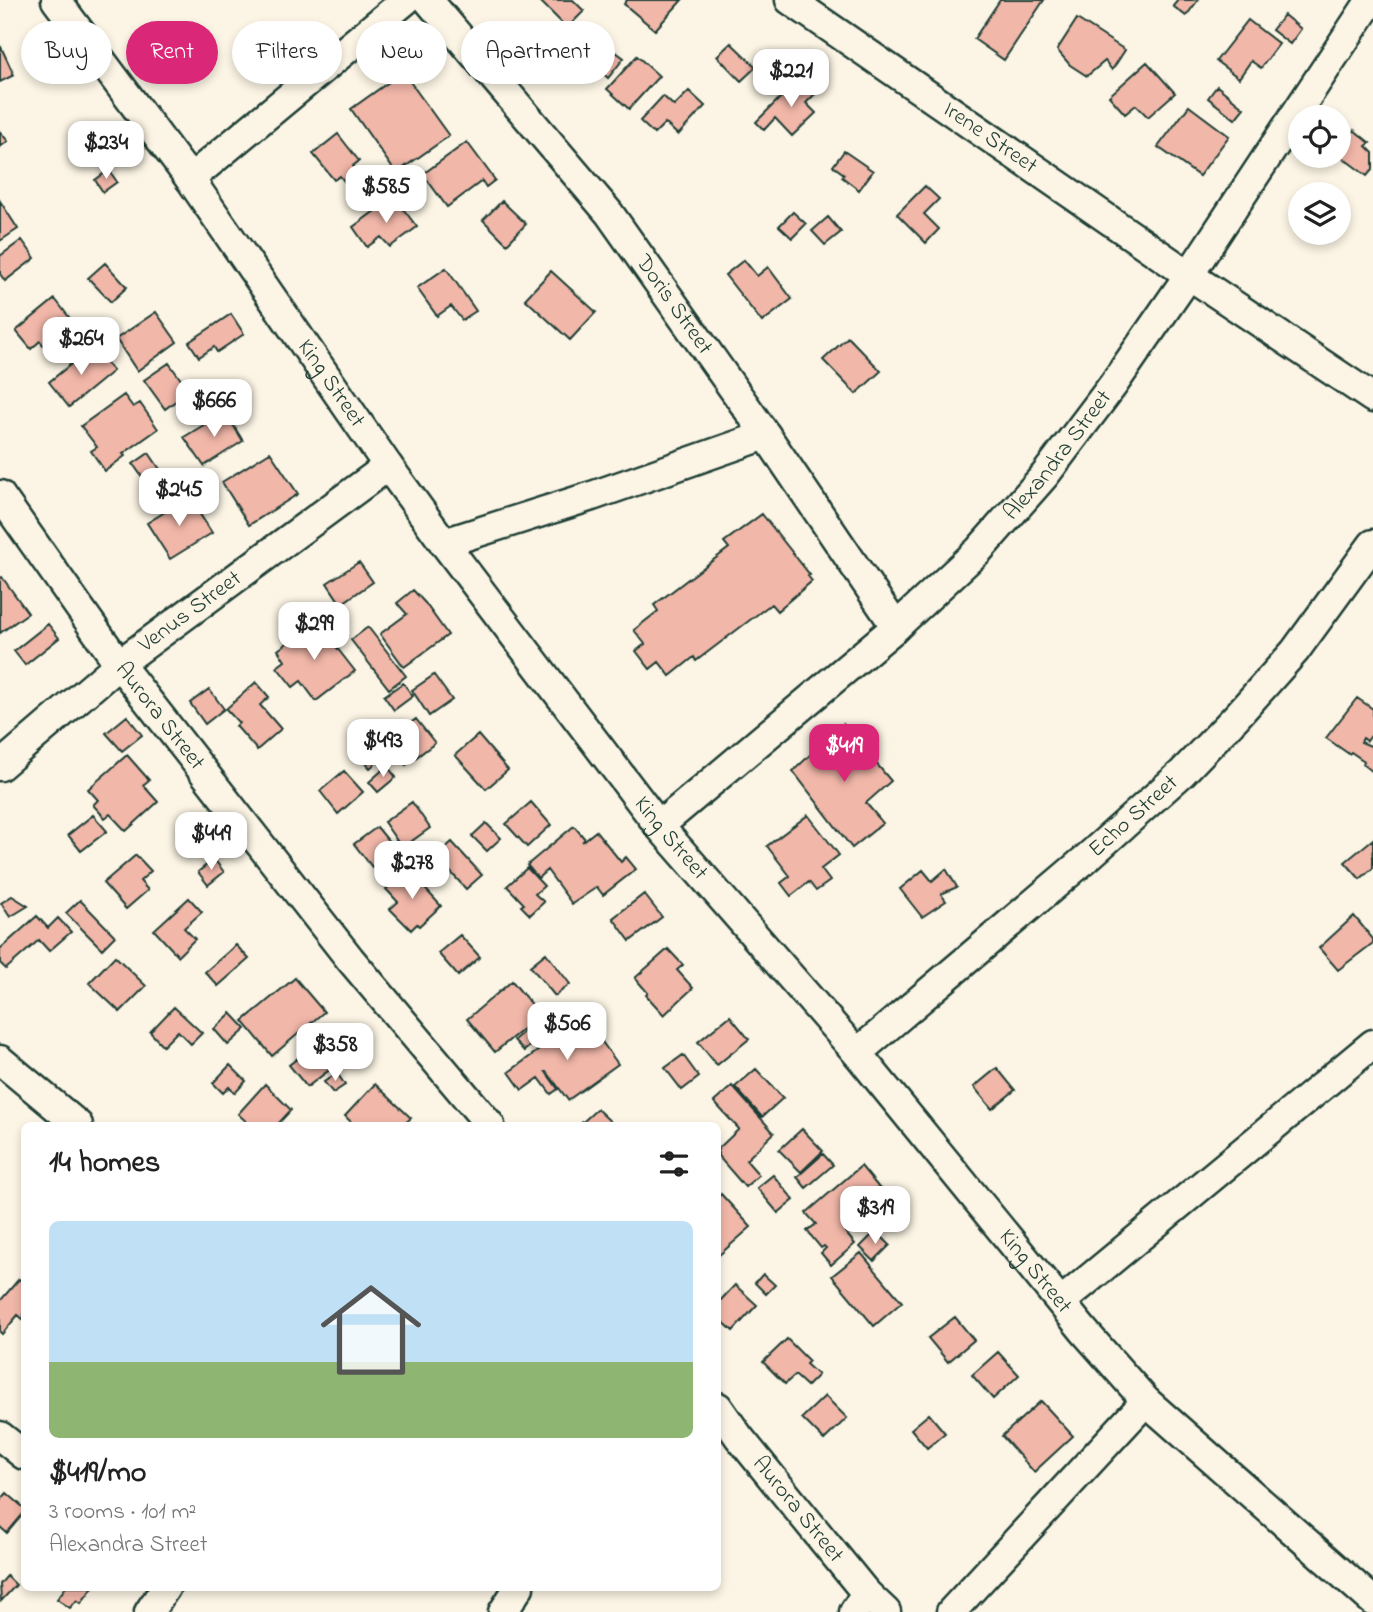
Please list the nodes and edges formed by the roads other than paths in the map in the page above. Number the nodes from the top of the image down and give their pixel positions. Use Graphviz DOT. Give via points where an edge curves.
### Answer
graph roads {
  1 [pos="56,0"];
  2 [pos="406,0"];
  3 [pos="428,0"];
  4 [pos="790,0"];
  5 [pos="1366,5"];
  6 [pos="190,179"];
  7 [pos="1189,275"];
  8 [pos="1373,398"];
  9 [pos="766,435"];
  10 [pos="388,466"];
  11 [pos="0,495"];
  12 [pos="444,543"];
  13 [pos="1373,544"];
  14 [pos="896,627"];
  15 [pos="119,664"];
  16 [pos="0,766"];
  17 [pos="659,826"];
  18 [pos="1371,1047"];
  19 [pos="857,1054"];
  20 [pos="0,1060"];
  21 [pos="476,1119"];
  22 [pos="74,1122"];
  23 [pos="1061,1302"];
  24 [pos="1146,1401"];
  25 [pos="721,1411"];
  26 [pos="0,1436"];
  27 [pos="21,1453"];
  28 [pos="163,1591"];
  29 [pos="516,1591"];
  30 [pos="1373,1601"];
  31 [pos="869,1606"];
  32 [pos="149,1612"];
  33 [pos="503,1612"];
  34 [pos="951,1612"];
  1 -- 6 [label="street, King Street"];
  2 -- 6 [label="street"];
  3 -- 9 [label="street, Doris Street" via="608,213"];
  4 -- 7 [label="street, Irene Street"];
  5 -- 7 [label="street, Alexandra Street"];
  6 -- 10 [label="street, King Street"];
  7 -- 8 [label="street"];
  7 -- 14 [label="street, Alexandra Street" via="1045,475 979,551"];
  9 -- 12 [label="street"];
  9 -- 14 [label="street, Doris Street"];
  10 -- 12 [label="street, King Street"];
  10 -- 15 [label="street, Venus Street"];
  11 -- 15 [label="street, Aurora Street"];
  12 -- 17 [label="street, King Street"];
  13 -- 19 [label="street, Echo Street" via="1295,652 1182,772"];
  14 -- 17 [label="street, Alexandra Street"];
  15 -- 16 [label="street, Venus Street"];
  15 -- 21 [label="street, Aurora Street"];
  17 -- 19 [label="street, King Street"];
  18 -- 23 [label="street"];
  19 -- 23 [label="street, King Street"];
  20 -- 22 [label="street"];
  23 -- 24 [label="street, King Street"];
  24 -- 30 [label="street, King Street"];
  24 -- 34 [label="street"];
  25 -- 31 [label="street, Aurora Street"];
  26 -- 27 [label="street"];
  28 -- 32 [label="street"];
  29 -- 33 [label="street"];
}
